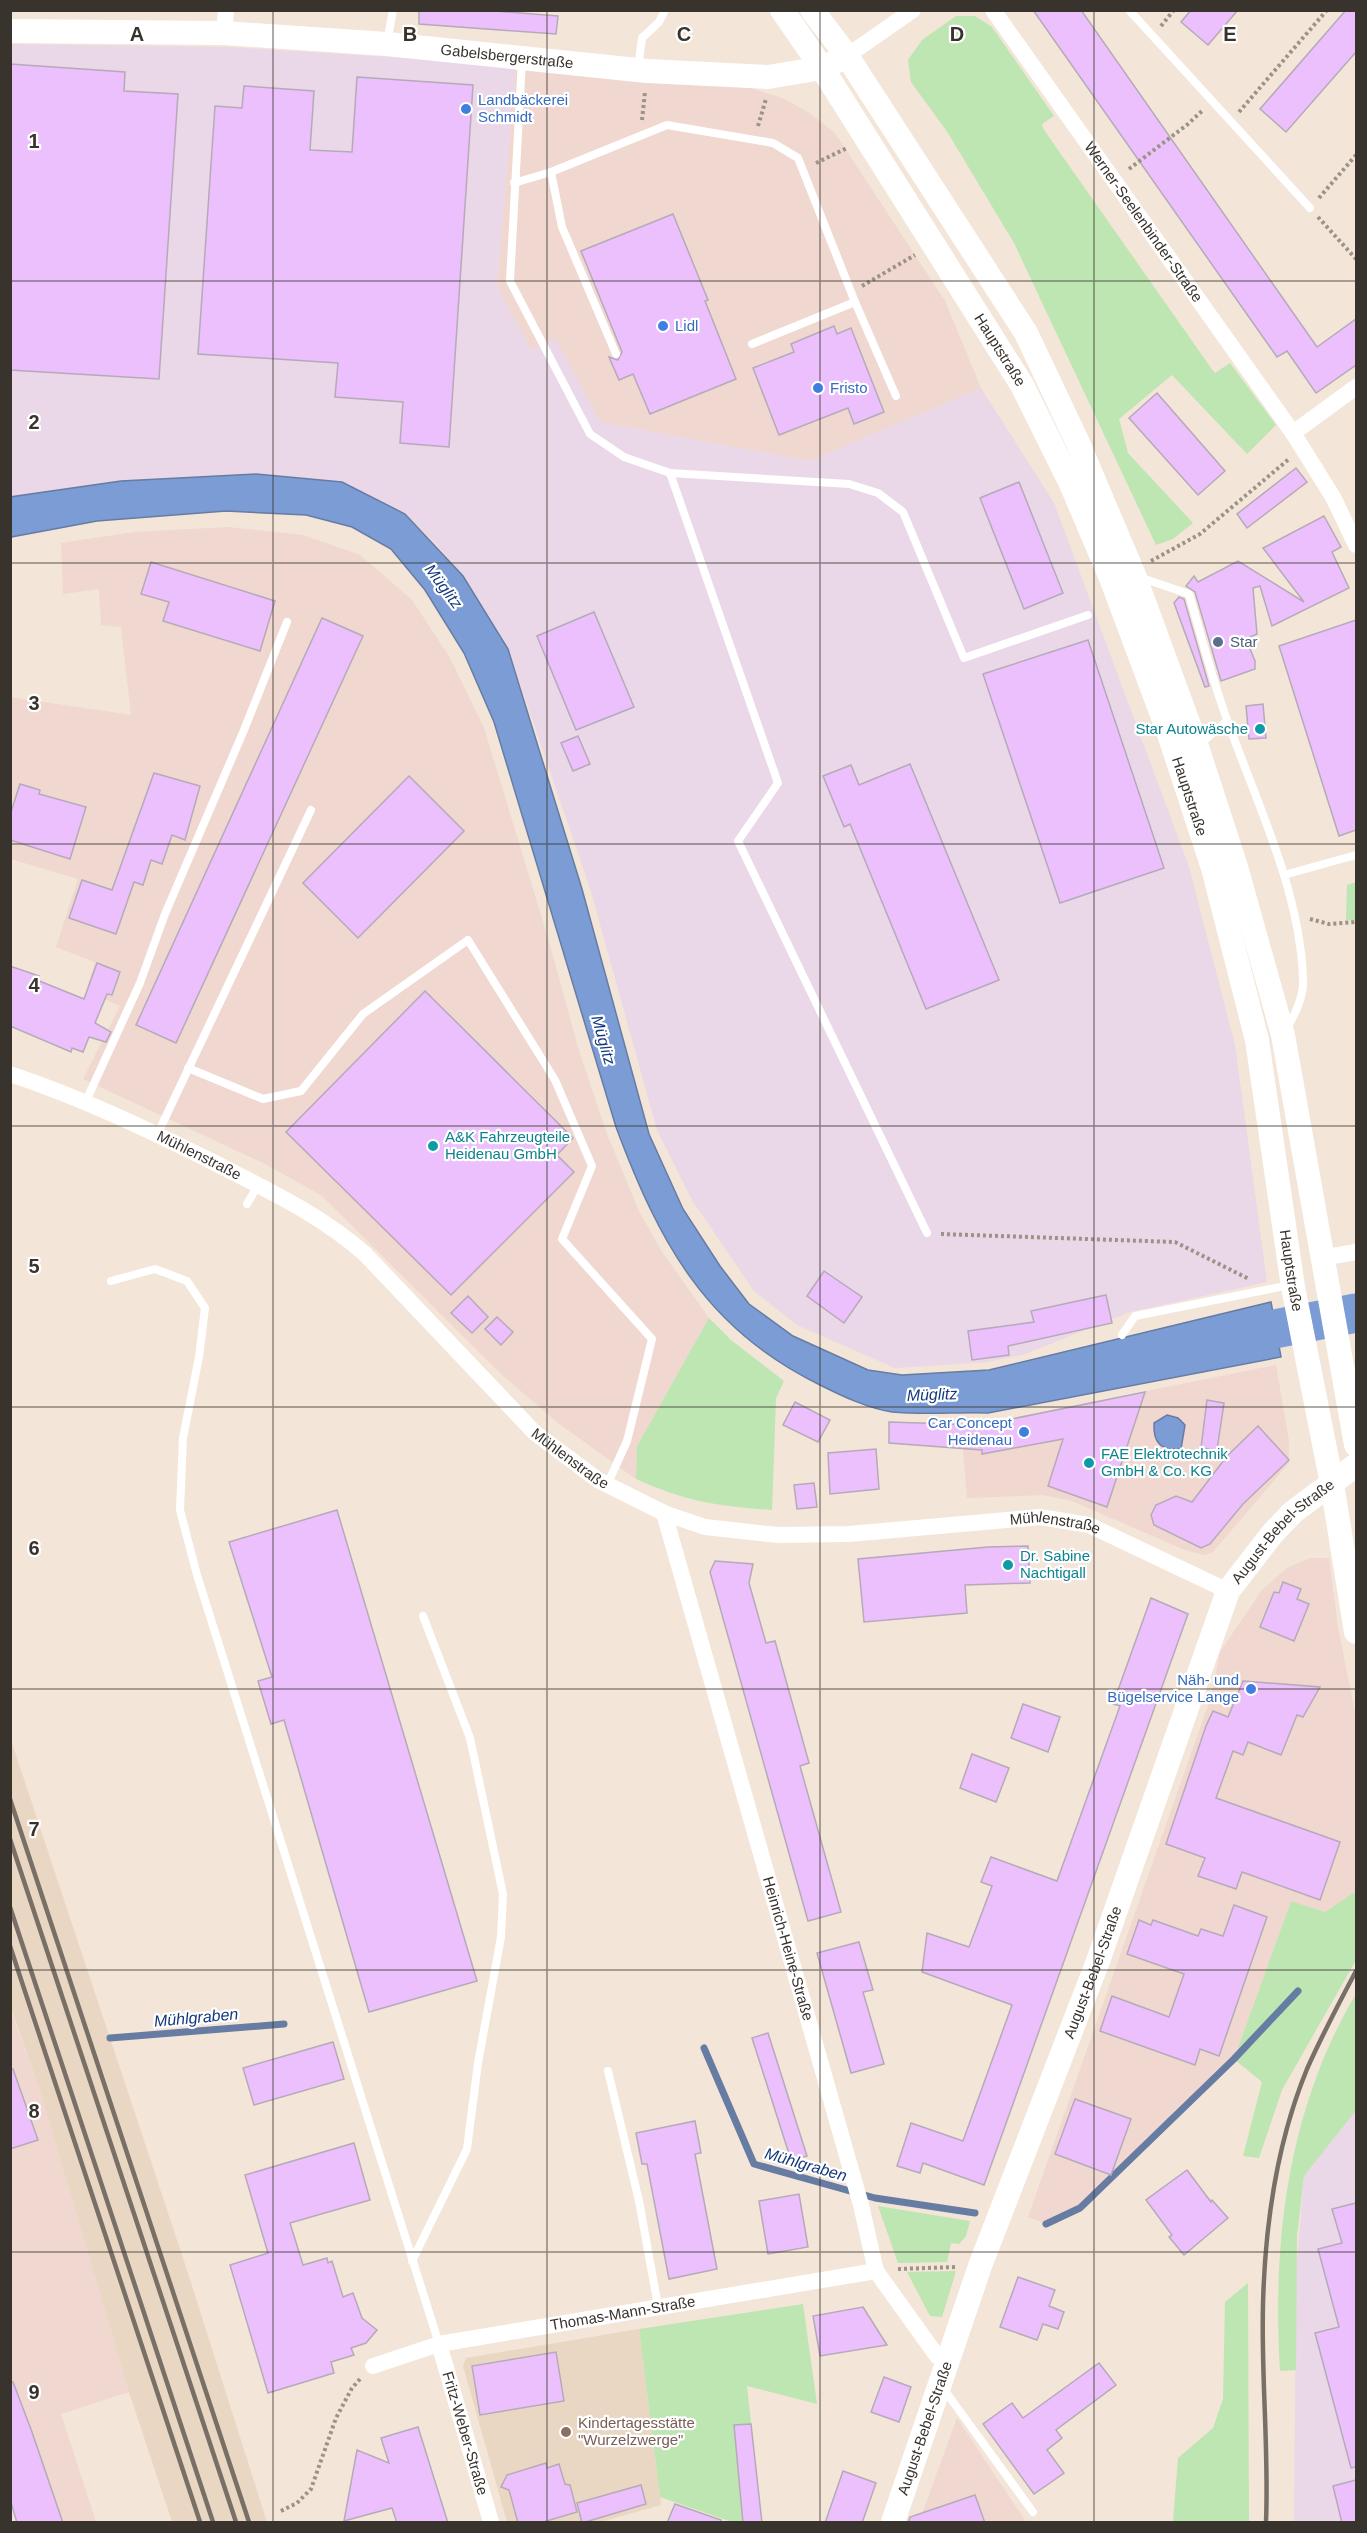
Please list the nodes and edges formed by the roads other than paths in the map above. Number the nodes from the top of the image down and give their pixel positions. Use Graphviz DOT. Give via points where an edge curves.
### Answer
graph roads {
  1 [pos="393,10"];
  2 [pos="665,10"];
  3 [pos="783,10"];
  4 [pos="812,10"];
  5 [pos="913,10"];
  6 [pos="993,10"];
  7 [pos="1130,10"];
  8 [pos="225,22"];
  9 [pos="10,31"];
  10 [pos="387,44"];
  11 [pos="522,56"];
  12 [pos="847,56"];
  13 [pos="822,68"];
  14 [pos="643,70"];
  15 [pos="551,172"];
  16 [pos="514,183"];
  17 [pos="1310,208"];
  18 [pos="855,302"];
  19 [pos="752,344"];
  20 [pos="616,354"];
  21 [pos="1356,387"];
  22 [pos="896,396"];
  23 [pos="1293,433"];
  24 [pos="670,472"];
  25 [pos="1356,544"];
  26 [pos="1132,573"];
  27 [pos="1088,615"];
  28 [pos="287,622"];
  29 [pos="1227,721"];
  30 [pos="1197,747"];
  31 [pos="311,810"];
  32 [pos="1356,855"];
  33 [pos="1284,875"];
  34 [pos="1283,1035"];
  35 [pos="188,1068"];
  36 [pos="10,1074"];
  37 [pos="86,1101"];
  38 [pos="158,1135"];
  39 [pos="258,1185"];
  40 [pos="247,1204"];
  41 [pos="927,1233"];
  42 [pos="1356,1252"];
  43 [pos="1321,1258"];
  44 [pos="111,1281"];
  45 [pos="1293,1286"];
  46 [pos="1122,1335"];
  47 [pos="1356,1445"];
  48 [pos="1356,1465"];
  49 [pos="1332,1484"];
  50 [pos="607,1486"];
  51 [pos="664,1513"];
  52 [pos="1228,1591"];
  53 [pos="423,1616"];
  54 [pos="1356,1632"];
  55 [pos="608,2071"];
  56 [pos="412,2261"];
  57 [pos="876,2271"];
  58 [pos="658,2306"];
  59 [pos="439,2344"];
  60 [pos="949,2360"];
  61 [pos="373,2366"];
  62 [pos="941,2385"];
  63 [pos="1033,2512"];
  64 [pos="490,2523"];
  65 [pos="893,2523"];
  1 -- 10 [label="lane"];
  2 -- 14 [label="lane" via="642,38"];
  3 -- 13 [label="main road, Hauptstraße"];
  4 -- 12 [label="main road, Hauptstraße"];
  5 -- 12 [label="street"];
  6 -- 23 [label="street, Werner-Seelenbinder-Straße"];
  7 -- 17 [label="lane"];
  8 -- 9 [label="main road, Gabelsbergerstraße"];
  8 -- 10 [label="main road, Gabelsbergerstraße"];
  10 -- 11 [label="main road, Gabelsbergerstraße"];
  11 -- 14 [label="main road, Gabelsbergerstraße"];
  11 -- 16 [label="lane"];
  12 -- 13 [label="main road, Gabelsbergerstraße"];
  12 -- 26 [label="main road, Hauptstraße" via="1026,333 1078,443"];
  13 -- 14 [label="main road, Gabelsbergerstraße" via="768,77"];
  13 -- 45 [label="main road, Hauptstraße" via="1022,385 1071,484 1129,620 1213,868 1257,1040"];
  15 -- 16 [label="lane"];
  15 -- 18 [label="lane" via="667,125 772,143 798,158"];
  15 -- 20 [label="lane" via="562,227"];
  16 -- 24 [label="lane" via="510,281 590,434 624,458"];
  18 -- 19 [label="lane"];
  18 -- 22 [label="lane"];
  21 -- 23 [label="street"];
  23 -- 25 [label="street, Werner-Seelenbinder-Straße" via="1333,497"];
  24 -- 27 [label="lane" via="849,484 878,493 903,512 964,658"];
  24 -- 41 [label="lane" via="778,783 738,841"];
  26 -- 29 [label="lane" via="1189,594"];
  26 -- 30 [label="main road, Hauptstraße"];
  28 -- 37 [label="lane" via="140,983"];
  29 -- 30 [label="lane"];
  29 -- 33 [label="lane"];
  30 -- 34 [label="main road, Hauptstraße" via="1236,867"];
  31 -- 35 [label="lane"];
  32 -- 33 [label="lane"];
  33 -- 34 [label="lane" via="1303,981 1298,1009"];
  34 -- 43 [label="main road, Hauptstraße"];
  35 -- 38 [label="lane"];
  35 -- 50 [label="lane" via="263,1099 301,1091 363,1014 468,940 555,1080 592,1166 562,1239 652,1339 627,1441"];
  36 -- 37 [label="street, Mühlenstraße"];
  37 -- 38 [label="street, Mühlenstraße"];
  38 -- 39 [label="street, Mühlenstraße"];
  39 -- 40 [label="lane"];
  39 -- 50 [label="street, Mühlenstraße" via="338,1230 535,1433"];
  42 -- 43 [label="street"];
  43 -- 47 [label="main road, Hauptstraße"];
  44 -- 56 [label="lane" via="155,1269 187,1281 205,1308 183,1438 180,1510"];
  45 -- 46 [label="lane" via="1135,1316"];
  45 -- 49 [label="main road, Hauptstraße"];
  48 -- 49 [label="main road, August-Bebel-Straße"];
  49 -- 52 [label="main road, August-Bebel-Straße" via="1293,1512"];
  49 -- 54 [label="main road, Hauptstraße"];
  50 -- 51 [label="street, Mühlenstraße"];
  51 -- 52 [label="street, Mühlenstraße" via="705,1527 778,1535 849,1534 1059,1518 1089,1525"];
  51 -- 57 [label="street, Heinrich-Heine-Straße" via="861,2205"];
  52 -- 60 [label="main road, August-Bebel-Straße" via="1098,1961 1003,2204"];
  53 -- 56 [label="lane" via="471,1738 503,1894 501,1937 467,2149"];
  55 -- 58 [label="lane" via="639,2201"];
  56 -- 59 [label="lane"];
  57 -- 58 [label="street, Thomas-Mann-Straße"];
  57 -- 60 [label="street, Heinrich-Heine-Straße" via="937,2356"];
  58 -- 59 [label="street, Thomas-Mann-Straße"];
  59 -- 61 [label="street, Thomas-Mann-Straße"];
  59 -- 64 [label="street, Fritz-Weber-Straße"];
  60 -- 62 [label="main road, August-Bebel-Straße"];
  62 -- 63 [label="lane"];
  62 -- 65 [label="main road, August-Bebel-Straße"];
}
